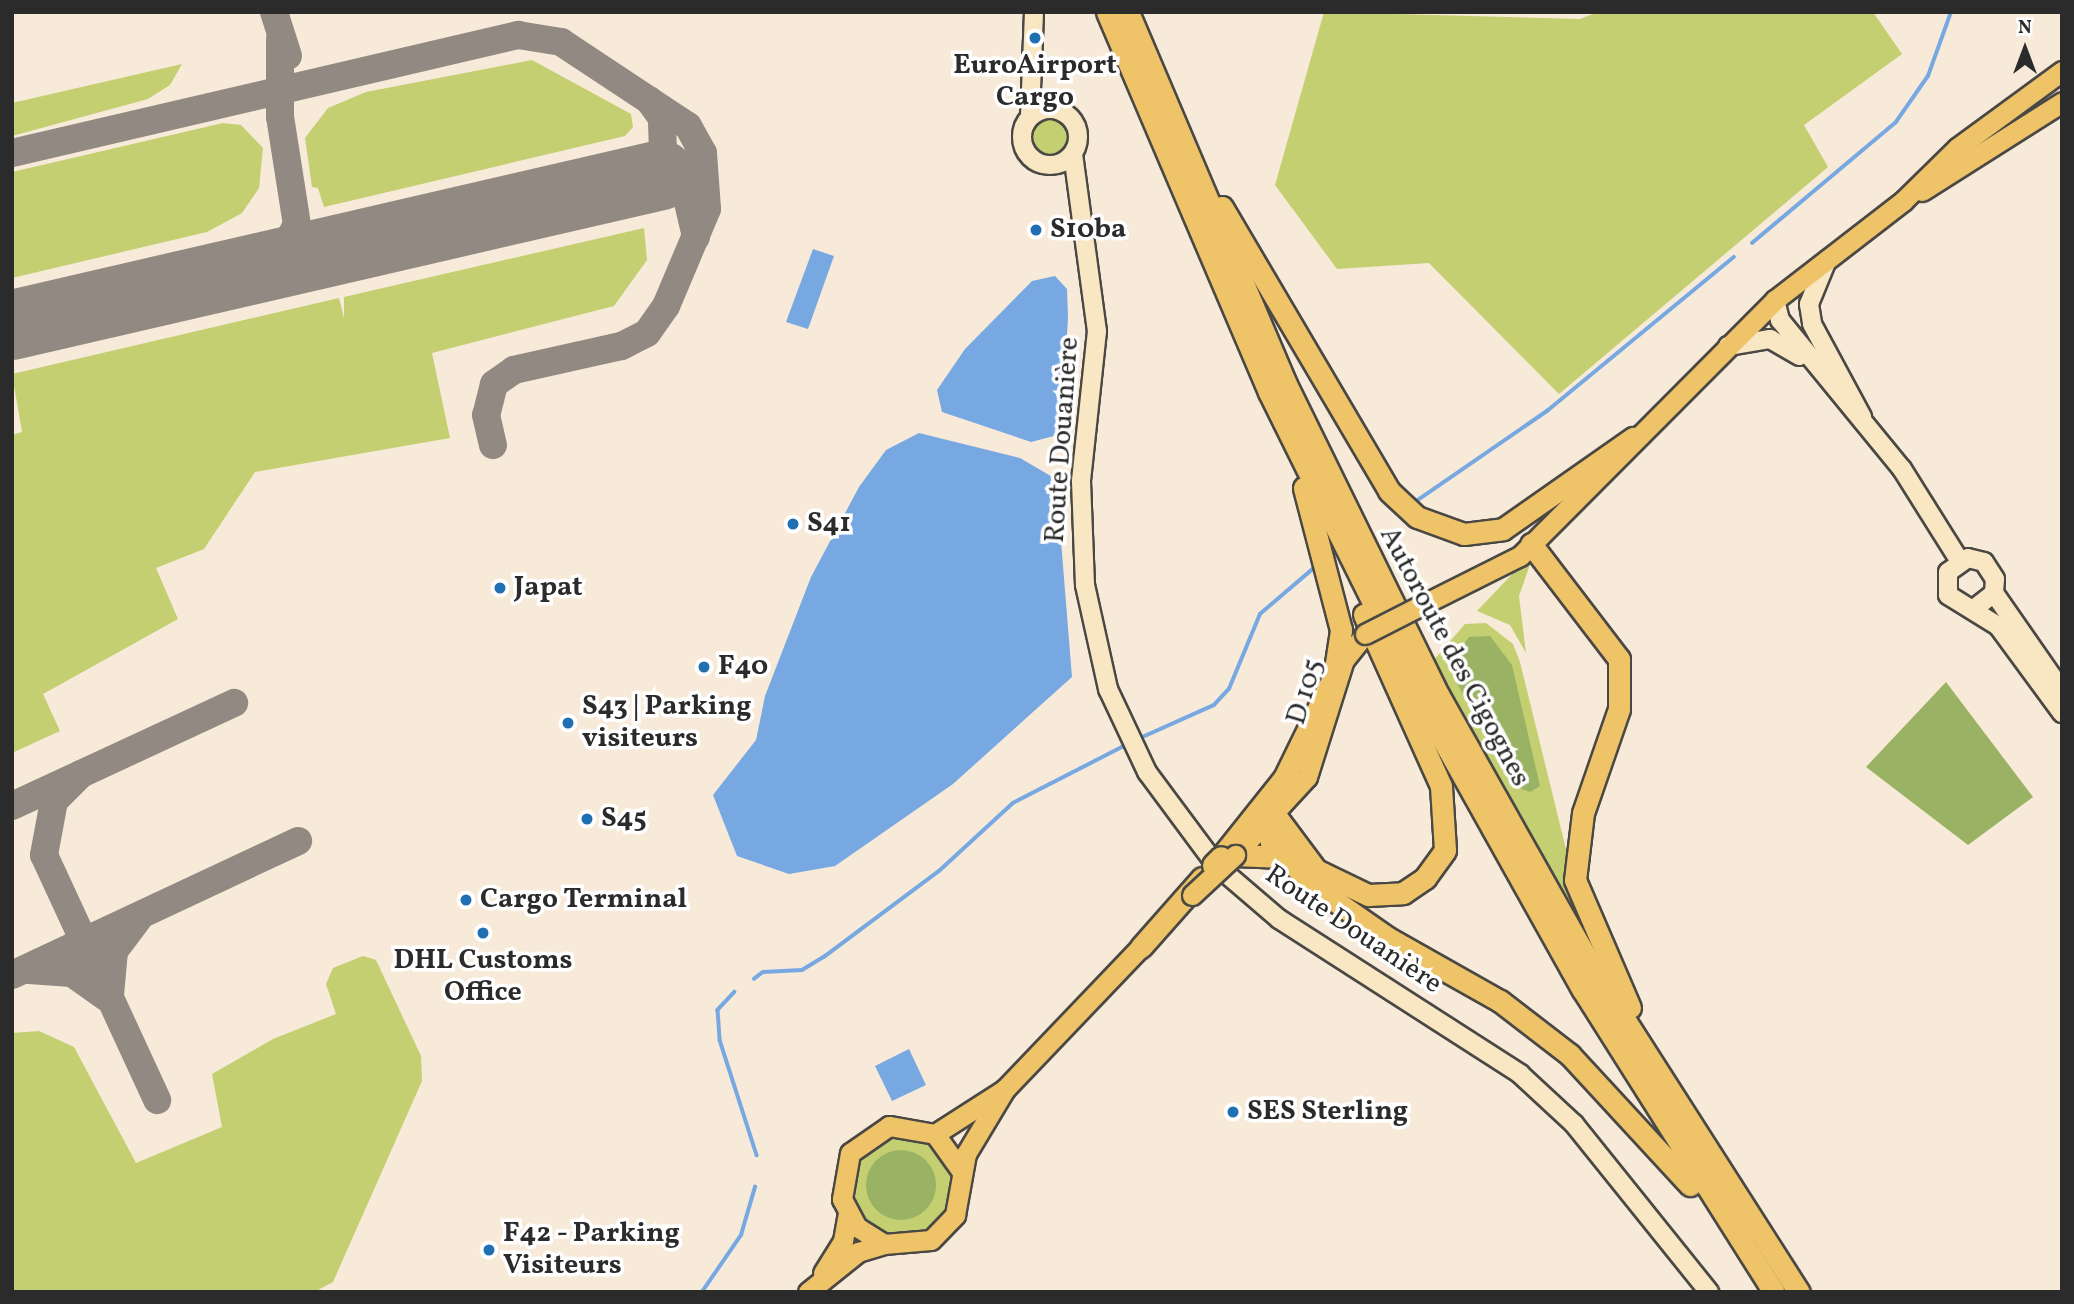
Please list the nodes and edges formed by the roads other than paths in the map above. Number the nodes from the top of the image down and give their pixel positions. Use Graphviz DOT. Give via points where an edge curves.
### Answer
graph roads {
  1 [pos="1034,12"];
  2 [pos="1107,12"];
  3 [pos="1128,12"];
  4 [pos="2062,71"];
  5 [pos="1036,75"];
  6 [pos="2062,102"];
  7 [pos="1057,108"];
  8 [pos="1030,116"];
  9 [pos="1187,146"];
  10 [pos="1073,154"];
  11 [pos="1050,166"];
  12 [pos="1903,201"];
  13 [pos="1078,208"];
  14 [pos="1827,260"];
  15 [pos="1775,300"];
  16 [pos="1728,346"];
  17 [pos="1811,364"];
  18 [pos="1863,421"];
  19 [pos="1283,423"];
  20 [pos="1633,438"];
  21 [pos="1526,550"];
  22 [pos="1959,561"];
  23 [pos="1994,593"];
  24 [pos="1975,608"];
  25 [pos="2062,691"];
  26 [pos="2062,713"];
  27 [pos="1270,819"];
  28 [pos="1228,856"];
  29 [pos="1282,857"];
  30 [pos="1141,947"];
  31 [pos="1004,1089"];
  32 [pos="935,1134"];
  33 [pos="1695,1136"];
  34 [pos="962,1172"];
  35 [pos="848,1214"];
  36 [pos="884,1244"];
  37 [pos="1744,1247"];
  38 [pos="813,1287"];
  39 [pos="1709,1292"];
  40 [pos="1774,1292"];
  41 [pos="1799,1292"];
  1 -- 5 [label="main road"];
  2 -- 19 [label="highway, Autoroute des Cigognes"];
  3 -- 9 [label="highway, Autoroute des Cigognes"];
  4 -- 12 [label="main road" via="1958,148"];
  5 -- 7 [label="main road"];
  5 -- 8 [label="main road"];
  6 -- 12 [label="main road"];
  7 -- 8 [label="main road"];
  7 -- 10 [label="main road" via="1076,124"];
  8 -- 11 [label="main road" via="1023,146 1033,160"];
  9 -- 20 [label="highway" via="1389,491 1417,517 1465,534 1503,529"];
  9 -- 33 [label="highway, Autoroute des Cigognes" via="1285,382 1439,696 1598,978"];
  10 -- 11 [label="main road"];
  10 -- 13 [label="main road, Route Douanière"];
  11 -- 13 [label="main road, Route Douanière"];
  12 -- 14 [label="main road, D 105"];
  13 -- 39 [label="main road, Route Douanière" via="1097,331 1081,481 1085,585 1108,689 1147,772 1216,864 1279,919 1473,1040 1535,1088 1623,1181"];
  14 -- 15 [label="main road, D 105"];
  14 -- 18 [label="main road" via="1809,304 1812,324"];
  15 -- 16 [label="main road, D 105"];
  15 -- 17 [label="main road" via="1780,320"];
  16 -- 17 [label="main road" via="1770,339"];
  16 -- 20 [label="main road, D 105"];
  17 -- 18 [label="main road"];
  18 -- 22 [label="main road" via="1930,507"];
  19 -- 27 [label="highway" via="1429,755 1444,798 1448,836 1424,878 1403,893 1368,895 1316,870"];
  19 -- 28 [label="highway" via="1331,575 1341,630 1318,717 1284,778"];
  19 -- 37 [label="highway, Autoroute des Cigognes" via="1431,718 1583,990"];
  20 -- 21 [label="main road, D 105"];
  21 -- 27 [label="main road, D 105, bridge" via="1365,634 1344,660 1307,777"];
  21 -- 33 [label="highway" via="1619,659 1619,709 1583,813 1575,880 1618,985 1690,1107"];
  22 -- 23 [label="main road" via="1976,558 1990,567"];
  22 -- 24 [label="main road" via="1948,572 1948,595"];
  23 -- 24 [label="main road"];
  23 -- 25 [label="main road"];
  24 -- 26 [label="main road" via="1998,626"];
  27 -- 28 [label="main road"];
  27 -- 29 [label="highway"];
  28 -- 29 [label="highway"];
  28 -- 30 [label="main road, bridge"];
  28 -- 30 [label="highway, bridge"];
  29 -- 37 [label="highway" via="1359,919 1500,1001 1561,1048 1629,1113"];
  30 -- 31 [label="main road"];
  31 -- 32 [label="main road"];
  31 -- 34 [label="main road"];
  32 -- 34 [label="main road"];
  32 -- 35 [label="main road" via="897,1125 861,1141 841,1183"];
  33 -- 41 [label="highway, Autoroute des Cigognes"];
  34 -- 36 [label="main road" via="955,1215 944,1230 916,1245"];
  35 -- 36 [label="main road"];
  35 -- 38 [label="main road" via="843,1241"];
  36 -- 38 [label="main road" via="859,1252"];
  37 -- 40 [label="highway, Autoroute des Cigognes"];
}
